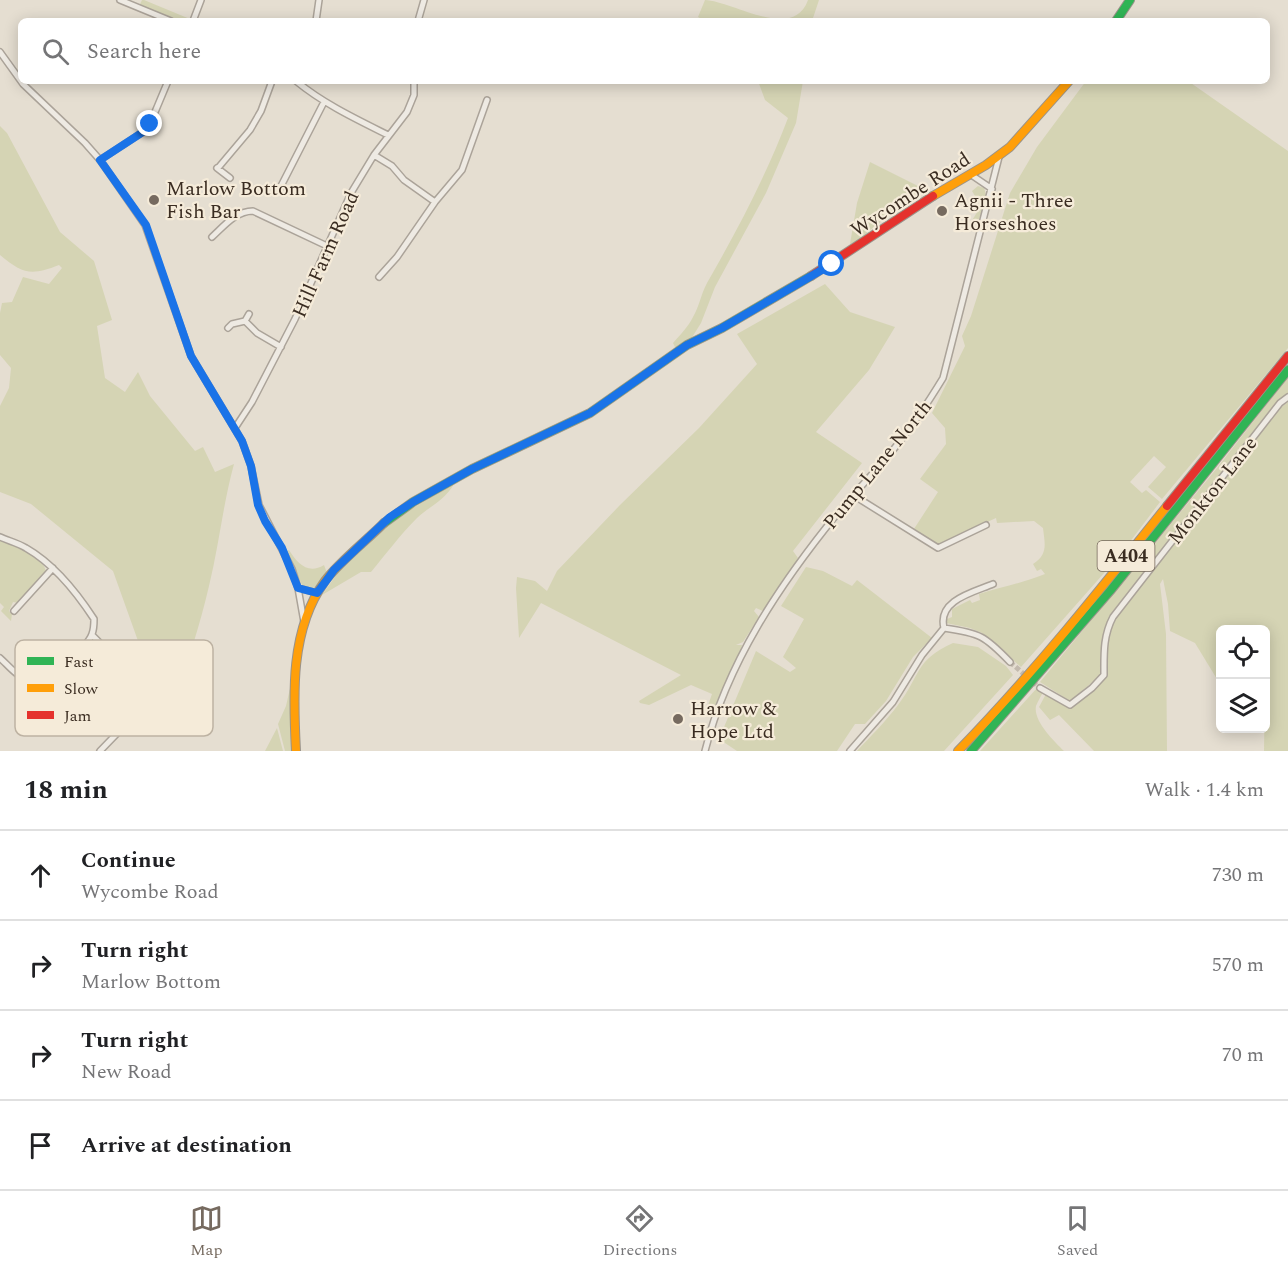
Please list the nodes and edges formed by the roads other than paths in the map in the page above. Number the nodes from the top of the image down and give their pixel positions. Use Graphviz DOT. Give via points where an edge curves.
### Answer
graph roads {
  1 [pos="120,0"];
  2 [pos="201,0"];
  3 [pos="320,0"];
  4 [pos="424,0"];
  5 [pos="1130,0"];
  6 [pos="164,18"];
  7 [pos="194,18"];
  8 [pos="316,18"];
  9 [pos="419,18"];
  10 [pos="1118,18"];
  11 [pos="0,52"];
  12 [pos="18,77"];
  13 [pos="24,84"];
  14 [pos="167,84"];
  15 [pos="271,84"];
  16 [pos="300,84"];
  17 [pos="414,84"];
  18 [pos="1066,84"];
  19 [pos="324,102"];
  20 [pos="484,103"];
  21 [pos="388,135"];
  22 [pos="374,155"];
  23 [pos="999,155"];
  24 [pos="100,160"];
  25 [pos="970,174"];
  26 [pos="230,178"];
  27 [pos="992,189"];
  28 [pos="279,190"];
  29 [pos="435,202"];
  30 [pos="212,237"];
  31 [pos="327,246"];
  32 [pos="380,273"];
  33 [pos="249,314"];
  34 [pos="245,321"];
  35 [pos="228,328"];
  36 [pos="281,347"];
  37 [pos="1288,356"];
  38 [pos="1288,370"];
  39 [pos="1288,397"];
  40 [pos="235,428"];
  41 [pos="853,495"];
  42 [pos="986,525"];
  43 [pos="0,537"];
  44 [pos="53,568"];
  45 [pos="993,584"];
  46 [pos="298,588"];
  47 [pos="317,593"];
  48 [pos="15,608"];
  49 [pos="304,624"];
  50 [pos="944,628"];
  51 [pos="92,635"];
  52 [pos="87,640"];
  53 [pos="97,640"];
  54 [pos="0,658"];
  55 [pos="1010,662"];
  56 [pos="15,671"];
  57 [pos="1041,688"];
  58 [pos="115,736"];
  59 [pos="100,751"];
  60 [pos="296,751"];
  61 [pos="705,751"];
  62 [pos="850,751"];
  63 [pos="958,751"];
  64 [pos="971,751"];
  1 -- 6 [label="street"];
  2 -- 7 [label="street"];
  3 -- 8 [label="street"];
  4 -- 9 [label="street"];
  5 -- 10 [label="main road"];
  11 -- 12 [label="street"];
  13 -- 24 [label="street"];
  14 -- 24 [label="street" via="146,130"];
  15 -- 26 [label="street" via="250,130 217,168"];
  16 -- 19 [label="street"];
  17 -- 21 [label="street, Hill Farm Road" via="407,112"];
  18 -- 23 [label="main road, Wycombe Road" via="1011,147"];
  19 -- 21 [label="street"];
  19 -- 28 [label="street"];
  20 -- 29 [label="street" via="462,170"];
  21 -- 22 [label="street, Hill Farm Road"];
  22 -- 29 [label="street"];
  22 -- 31 [label="street, Hill Farm Road"];
  23 -- 25 [label="main road, Wycombe Road"];
  23 -- 27 [label="street, Pump Lane North"];
  24 -- 40 [label="street" via="146,225 191,356"];
  25 -- 27 [label="street"];
  25 -- 47 [label="main road, Wycombe Road" via="832,264 687,345 590,413 413,502 390,517 334,570"];
  27 -- 41 [label="street, Pump Lane North" via="943,378 896,446"];
  29 -- 32 [label="street" via="410,232 397,257"];
  30 -- 31 [label="street" via="244,211 253,211"];
  31 -- 36 [label="street, Hill Farm Road"];
  33 -- 34 [label="street"];
  34 -- 35 [label="street"];
  34 -- 36 [label="street"];
  36 -- 40 [label="street, Hill Farm Road"];
  37 -- 63 [label="main road, A404" via="1101,588"];
  38 -- 64 [label="main road, A404" via="1110,591"];
  39 -- 57 [label="street, Monkton Lane" via="1113,617 1104,640 1104,675 1070,705"];
  40 -- 46 [label="street" via="251,466 258,505"];
  41 -- 42 [label="street" via="938,548"];
  41 -- 61 [label="street, Pump Lane North" via="812,546 747,642 712,722"];
  43 -- 44 [label="street" via="27,548"];
  44 -- 48 [label="street"];
  44 -- 51 [label="street" via="94,619"];
  45 -- 50 [label="street" via="953,601 943,618"];
  46 -- 47 [label="street"];
  46 -- 49 [label="street"];
  47 -- 49 [label="main road, Wycombe Road"];
  49 -- 60 [label="main road, Wycombe Road" via="293,698"];
  50 -- 55 [label="street" via="982,636"];
  50 -- 62 [label="street" via="893,702"];
  51 -- 52 [label="street"];
  51 -- 53 [label="street"];
  54 -- 56 [label="street"];
  58 -- 59 [label="street"];
}
